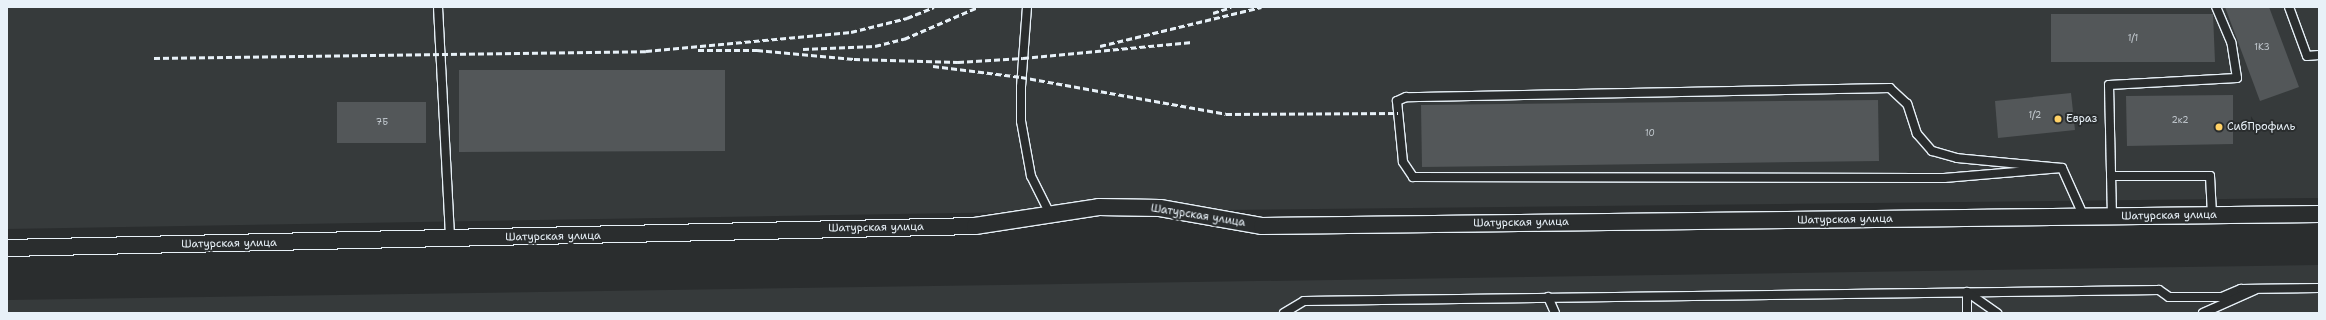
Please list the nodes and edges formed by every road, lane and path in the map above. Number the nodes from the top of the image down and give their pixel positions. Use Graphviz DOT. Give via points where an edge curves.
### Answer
graph roads {
  1 [pos="438,7"];
  2 [pos="1027,7"];
  3 [pos="2216,7"];
  4 [pos="2289,7"];
  5 [pos="2319,55"];
  6 [pos="2062,168"];
  7 [pos="2111,176"];
  8 [pos="1050,214"];
  9 [pos="2319,214"];
  10 [pos="2212,215"];
  11 [pos="2084,217"];
  12 [pos="2112,217"];
  13 [pos="450,239"];
  14 [pos="7,248"];
  15 [pos="2319,288"];
  16 [pos="2259,289"];
  17 [pos="1967,292"];
  18 [pos="1548,297"];
  19 [pos="1284,313"];
  20 [pos="1555,313"];
  21 [pos="1967,313"];
  22 [pos="1997,313"];
  23 [pos="2203,313"];
  1 -- 13 [label="lane"];
  2 -- 8 [label="lane" via="1021,121 1031,176"];
  3 -- 7 [label="lane" via="2231,42 2237,78 2109,85"];
  4 -- 5 [label="lane" via="2307,56"];
  6 -- 6 [label="lane" via="1944,178 1413,177 1403,162 1397,101 1406,97 1890,88 1907,104 1917,134 1932,151 1957,158"];
  6 -- 11 [label="lane"];
  7 -- 10 [label="lane" via="2210,176"];
  7 -- 12 [label="lane"];
  8 -- 11 [label="street, Шатурская улица" via="1099,207 1160,208 1262,226"];
  8 -- 13 [label="street, Шатурская улица" via="975,226"];
  9 -- 10 [label="street, Шатурская улица"];
  10 -- 12 [label="street, Шатурская улица"];
  11 -- 12 [label="street, Шатурская улица"];
  13 -- 14 [label="street, Шатурская улица"];
  15 -- 16 [label="lane"];
  16 -- 17 [label="lane" via="2241,289 2222,297 2169,297 2158,290"];
  16 -- 23 [label="lane"];
  17 -- 18 [label="lane"];
  17 -- 21 [label="lane"];
  17 -- 22 [label="lane"];
  18 -- 19 [label="lane" via="1304,301"];
  18 -- 20 [label="lane"];
}
